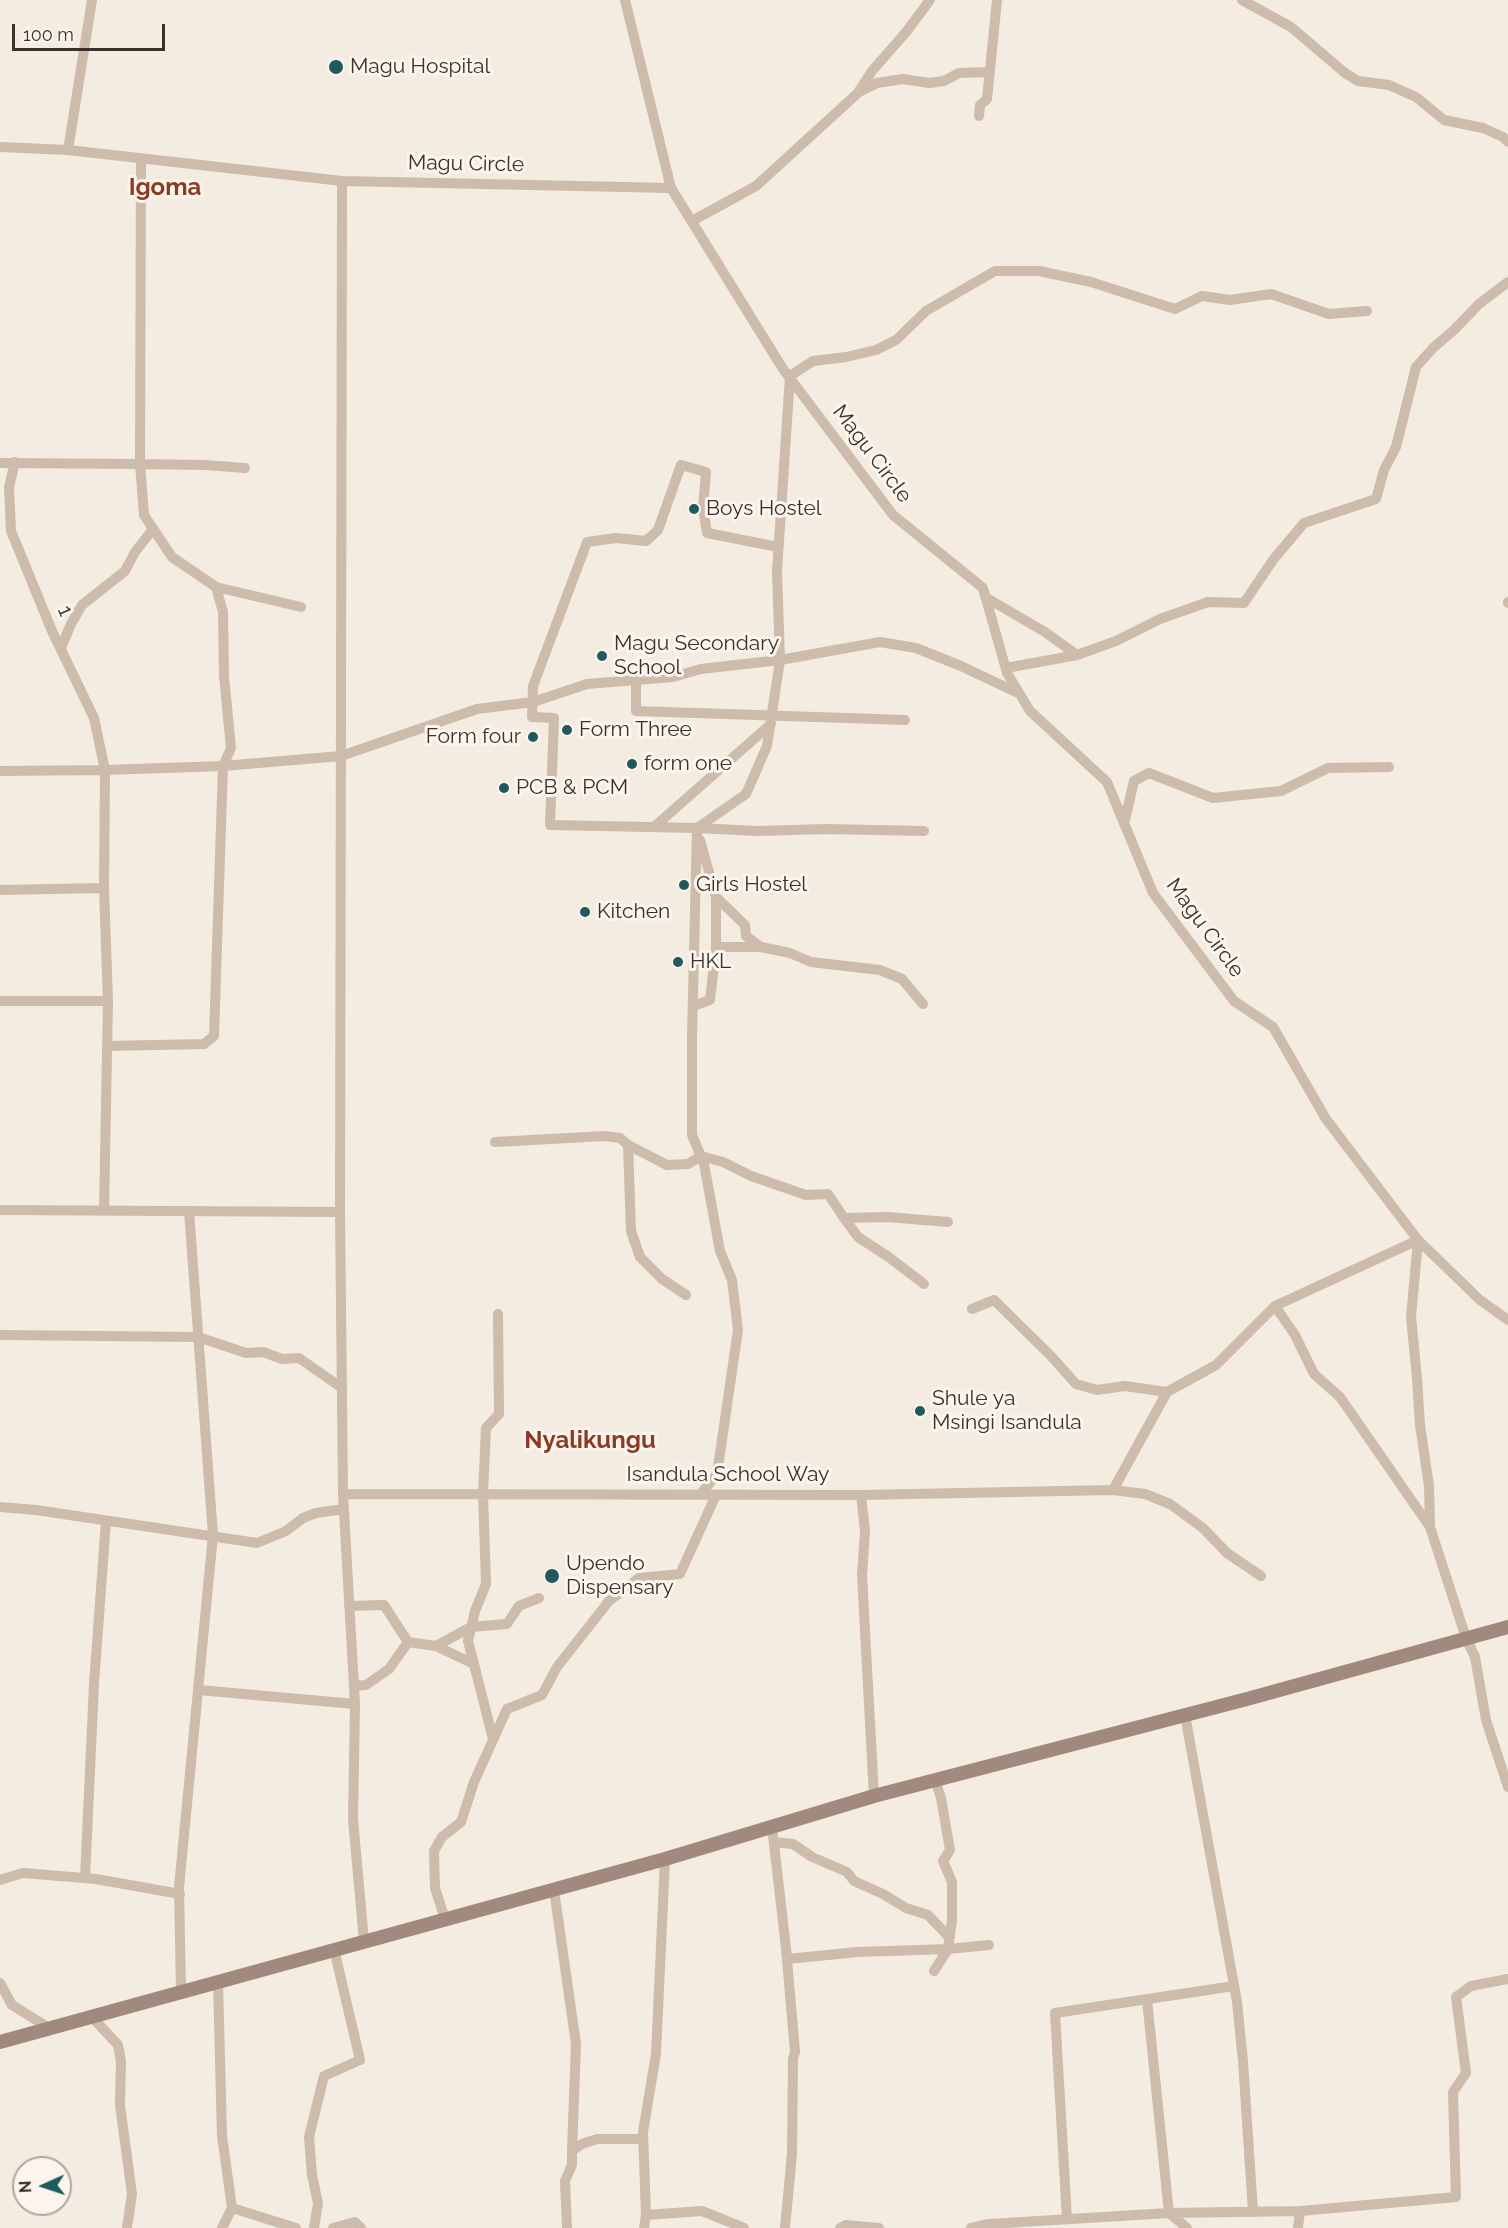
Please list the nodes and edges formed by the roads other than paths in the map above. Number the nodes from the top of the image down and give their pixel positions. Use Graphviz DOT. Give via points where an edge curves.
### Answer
graph roads {
  1 [pos="92,0"];
  2 [pos="625,0"];
  3 [pos="930,0"];
  4 [pos="997,0"];
  5 [pos="1242,0"];
  6 [pos="989,72"];
  7 [pos="859,92"];
  8 [pos="979,116"];
  9 [pos="1508,142"];
  10 [pos="0,147"];
  11 [pos="68,150"];
  12 [pos="141,158"];
  13 [pos="342,181"];
  14 [pos="671,188"];
  15 [pos="692,221"];
  16 [pos="1508,282"];
  17 [pos="1367,311"];
  18 [pos="790,376"];
  19 [pos="15,462"];
  20 [pos="0,463"];
  21 [pos="140,464"];
  22 [pos="245,468"];
  23 [pos="153,529"];
  24 [pos="778,547"];
  25 [pos="216,587"];
  26 [pos="986,597"];
  27 [pos="301,607"];
  28 [pos="61,648"];
  29 [pos="1077,655"];
  30 [pos="780,660"];
  31 [pos="1006,668"];
  32 [pos="636,680"];
  33 [pos="1019,693"];
  34 [pos="533,702"];
  35 [pos="772,719"];
  36 [pos="905,720"];
  37 [pos="341,756"];
  38 [pos="223,766"];
  39 [pos="1389,767"];
  40 [pos="0,771"];
  41 [pos="105,771"];
  42 [pos="1124,824"];
  43 [pos="654,827"];
  44 [pos="697,828"];
  45 [pos="924,831"];
  46 [pos="104,888"];
  47 [pos="0,890"];
  48 [pos="716,897"];
  49 [pos="716,947"];
  50 [pos="761,947"];
  51 [pos="108,1000"];
  52 [pos="0,1001"];
  53 [pos="923,1004"];
  54 [pos="693,1006"];
  55 [pos="106,1046"];
  56 [pos="495,1142"];
  57 [pos="628,1145"];
  58 [pos="701,1156"];
  59 [pos="0,1210"];
  60 [pos="104,1211"];
  61 [pos="189,1211"];
  62 [pos="340,1212"];
  63 [pos="844,1218"];
  64 [pos="948,1222"];
  65 [pos="1418,1240"];
  66 [pos="924,1284"];
  67 [pos="686,1294"];
  68 [pos="1275,1305"];
  69 [pos="972,1309"];
  70 [pos="498,1314"];
  71 [pos="1508,1320"];
  72 [pos="0,1335"];
  73 [pos="198,1337"];
  74 [pos="342,1388"];
  75 [pos="1167,1392"];
  76 [pos="1113,1490"];
  77 [pos="343,1494"];
  78 [pos="483,1494"];
  79 [pos="700,1495"];
  80 [pos="716,1495"];
  81 [pos="861,1495"];
  82 [pos="0,1507"];
  83 [pos="344,1509"];
  84 [pos="106,1521"];
  85 [pos="1430,1527"];
  86 [pos="213,1535"];
  87 [pos="1261,1576"];
  88 [pos="539,1598"];
  89 [pos="349,1606"];
  90 [pos="471,1627"];
  91 [pos="1508,1627"];
  92 [pos="1466,1638"];
  93 [pos="408,1642"];
  94 [pos="436,1646"];
  95 [pos="474,1664"];
  96 [pos="354,1686"];
  97 [pos="199,1690"];
  98 [pos="354,1704"];
  99 [pos="1185,1715"];
  100 [pos="493,1739"];
  101 [pos="935,1780"];
  102 [pos="1508,1787"];
  103 [pos="874,1796"];
  104 [pos="772,1827"];
  105 [pos="774,1842"];
  106 [pos="666,1859"];
  107 [pos="85,1878"];
  108 [pos="0,1880"];
  109 [pos="554,1890"];
  110 [pos="180,1894"];
  111 [pos="446,1919"];
  112 [pos="949,1936"];
  113 [pos="364,1941"];
  114 [pos="989,1945"];
  115 [pos="334,1949"];
  116 [pos="948,1949"];
  117 [pos="787,1959"];
  118 [pos="934,1971"];
  119 [pos="1508,1978"];
  120 [pos="218,1981"];
  121 [pos="0,1983"];
  122 [pos="1234,1986"];
  123 [pos="181,1991"];
  124 [pos="1147,2000"];
  125 [pos="91,2016"];
  126 [pos="49,2028"];
  127 [pos="0,2042"];
  128 [pos="643,2139"];
  129 [pos="572,2151"];
  130 [pos="232,2208"];
  131 [pos="1300,2211"];
  132 [pos="1253,2212"];
  133 [pos="1169,2213"];
  134 [pos="646,2215"];
  135 [pos="1067,2219"];
  136 [pos="128,2228"];
  137 [pos="222,2228"];
  138 [pos="296,2228"];
  139 [pos="315,2228"];
  140 [pos="333,2228"];
  141 [pos="361,2228"];
  142 [pos="567,2228"];
  143 [pos="644,2228"];
  144 [pos="744,2228"];
  145 [pos="785,2228"];
  146 [pos="840,2228"];
  147 [pos="879,2228"];
  148 [pos="971,2228"];
  149 [pos="1187,2228"];
  150 [pos="1298,2228"];
  1 -- 11 [label="street"];
  2 -- 14 [label="street"];
  3 -- 7 [label="street"];
  4 -- 6 [label="street"];
  5 -- 9 [label="street" via="1291,27 1358,81 1389,85 1416,97 1444,120 1484,128"];
  6 -- 7 [label="street" via="959,73 929,83 903,79 877,83"];
  6 -- 8 [label="street" via="987,99 980,105"];
  7 -- 15 [label="street" via="756,186"];
  10 -- 11 [label="street, Magu Circle"];
  11 -- 12 [label="street, Magu Circle"];
  12 -- 13 [label="street, Magu Circle"];
  12 -- 21 [label="street"];
  13 -- 14 [label="street, Magu Circle"];
  13 -- 37 [label="street"];
  14 -- 15 [label="street, Magu Circle"];
  15 -- 18 [label="street, Magu Circle"];
  16 -- 29 [label="street" via="1479,304 1416,368 1396,447 1376,499 1304,523 1244,603 1208,602"];
  17 -- 18 [label="street" via="1329,314 1271,294 1230,300 1202,296 1175,309 1050,273 995,271 926,311 896,340 876,350 813,361"];
  18 -- 24 [label="street"];
  18 -- 26 [label="street, Magu Circle" via="892,515 983,588"];
  19 -- 20 [label="street"];
  19 -- 21 [label="street"];
  19 -- 28 [label="street, 1" via="9,487 11,531"];
  21 -- 22 [label="street"];
  21 -- 23 [label="street" via="144,515"];
  23 -- 25 [label="street" via="172,557"];
  23 -- 28 [label="street" via="125,571 82,605"];
  24 -- 30 [label="street"];
  24 -- 34 [label="street" via="708,533 704,508 706,472 681,465 658,530 646,542 616,538 587,542 533,686"];
  25 -- 27 [label="street"];
  25 -- 38 [label="street" via="222,612 231,748"];
  26 -- 29 [label="street"];
  26 -- 31 [label="street, Magu Circle"];
  28 -- 41 [label="street, 1" via="94,718"];
  29 -- 31 [label="street"];
  30 -- 32 [label="street"];
  30 -- 33 [label="street" via="880,642 916,648"];
  30 -- 35 [label="street"];
  31 -- 33 [label="street, Magu Circle"];
  32 -- 34 [label="street" via="587,684"];
  32 -- 35 [label="street" via="636,711"];
  33 -- 42 [label="street, Magu Circle" via="1030,711 1107,782"];
  34 -- 37 [label="street" via="477,709"];
  34 -- 43 [label="street" via="532,717 554,718 550,825"];
  35 -- 36 [label="street"];
  35 -- 43 [label="street"];
  35 -- 44 [label="street" via="767,746 746,794"];
  37 -- 38 [label="street"];
  37 -- 62 [label="street"];
  38 -- 41 [label="street"];
  38 -- 55 [label="street" via="214,1036 204,1044"];
  39 -- 42 [label="street" via="1328,768 1281,791 1213,798 1149,772 1134,781"];
  40 -- 41 [label="street"];
  41 -- 46 [label="street, 1"];
  42 -- 65 [label="street, Magu Circle" via="1153,893 1234,1000 1273,1027 1326,1119"];
  43 -- 44 [label="street"];
  44 -- 45 [label="street"];
  44 -- 48 [label="street"];
  44 -- 54 [label="street"];
  46 -- 47 [label="street"];
  46 -- 51 [label="street, 1"];
  48 -- 49 [label="street"];
  48 -- 50 [label="street" via="746,925 746,936"];
  49 -- 50 [label="street"];
  49 -- 54 [label="street" via="710,1000"];
  50 -- 53 [label="street" via="811,962 880,970 902,980"];
  51 -- 52 [label="street"];
  51 -- 55 [label="street, 1"];
  54 -- 58 [label="street" via="692,1135"];
  55 -- 60 [label="street, 1"];
  56 -- 57 [label="street" via="605,1136 620,1138"];
  57 -- 58 [label="street" via="667,1165 688,1164"];
  57 -- 67 [label="street" via="631,1232 640,1257 662,1279"];
  58 -- 63 [label="street" via="806,1194 828,1194"];
  58 -- 79 [label="street" via="720,1251 732,1280 738,1330 717,1474"];
  59 -- 60 [label="street"];
  60 -- 61 [label="street"];
  61 -- 62 [label="street"];
  61 -- 73 [label="street"];
  62 -- 74 [label="street"];
  63 -- 64 [label="street"];
  63 -- 66 [label="street" via="858,1237"];
  65 -- 68 [label="street"];
  65 -- 71 [label="street, Magu Circle" via="1480,1300"];
  65 -- 85 [label="street" via="1411,1317 1420,1425 1430,1486"];
  68 -- 75 [label="street" via="1215,1365"];
  68 -- 85 [label="street" via="1314,1374 1340,1396"];
  69 -- 75 [label="street" via="993,1300 1076,1384 1097,1390 1125,1386"];
  70 -- 78 [label="street" via="499,1414 486,1428"];
  72 -- 73 [label="street"];
  73 -- 74 [label="street" via="246,1353 299,1358"];
  73 -- 86 [label="street"];
  74 -- 77 [label="street"];
  75 -- 76 [label="street"];
  76 -- 81 [label="street, Isandula School Way"];
  76 -- 87 [label="street, Isandula School Way" via="1145,1494 1170,1504 1203,1528 1227,1553"];
  77 -- 78 [label="street, Isandula School Way"];
  77 -- 83 [label="street"];
  78 -- 79 [label="street, Isandula School Way"];
  78 -- 90 [label="street" via="486,1584"];
  79 -- 80 [label="street, Isandula School Way"];
  80 -- 81 [label="street, Isandula School Way"];
  80 -- 100 [label="street" via="680,1574 639,1578 609,1601 569,1650 542,1695 507,1709"];
  81 -- 103 [label="street"];
  82 -- 84 [label="street"];
  83 -- 86 [label="street" via="303,1518 286,1531 257,1543"];
  83 -- 89 [label="street"];
  84 -- 86 [label="street"];
  84 -- 107 [label="street"];
  85 -- 92 [label="street"];
  86 -- 97 [label="street"];
  88 -- 90 [label="street" via="519,1606 507,1624"];
  89 -- 93 [label="street" via="384,1605"];
  89 -- 96 [label="street"];
  90 -- 94 [label="street"];
  90 -- 95 [label="street" via="468,1641"];
  91 -- 92 [label="main road"];
  92 -- 99 [label="main road"];
  92 -- 102 [label="street" via="1475,1658 1486,1720"];
  93 -- 94 [label="street"];
  93 -- 96 [label="street" via="389,1669 366,1685"];
  94 -- 95 [label="street"];
  95 -- 100 [label="street"];
  96 -- 98 [label="street"];
  97 -- 98 [label="street"];
  97 -- 110 [label="street"];
  98 -- 113 [label="street" via="353,1819"];
  99 -- 101 [label="main road"];
  99 -- 122 [label="street"];
  100 -- 111 [label="street" via="460,1822 442,1837 434,1851 435,1888"];
  101 -- 103 [label="main road"];
  101 -- 112 [label="street" via="950,1850 943,1861 952,1882"];
  103 -- 104 [label="main road"];
  104 -- 105 [label="street"];
  104 -- 106 [label="main road"];
  105 -- 112 [label="street" via="793,1844 846,1872 854,1881 928,1915"];
  105 -- 117 [label="street"];
  106 -- 109 [label="main road"];
  106 -- 128 [label="street" via="656,2054"];
  107 -- 108 [label="street" via="23,1873"];
  107 -- 110 [label="street"];
  109 -- 111 [label="main road"];
  109 -- 129 [label="street" via="576,2044"];
  110 -- 123 [label="street"];
  111 -- 113 [label="main road"];
  112 -- 116 [label="street"];
  113 -- 115 [label="main road"];
  114 -- 116 [label="street"];
  115 -- 120 [label="main road"];
  115 -- 139 [label="street" via="360,2060 324,2076 309,2137 318,2203"];
  116 -- 117 [label="street"];
  116 -- 118 [label="street"];
  117 -- 145 [label="street" via="795,2052"];
  119 -- 131 [label="street" via="1471,1986 1456,1997 1466,2073 1453,2092 1456,2197"];
  120 -- 123 [label="main road"];
  120 -- 130 [label="street" via="222,2136"];
  121 -- 126 [label="street" via="12,2005"];
  122 -- 124 [label="street"];
  122 -- 132 [label="street"];
  123 -- 125 [label="main road"];
  124 -- 133 [label="street"];
  124 -- 135 [label="street" via="1055,2013"];
  125 -- 126 [label="main road"];
  125 -- 136 [label="street" via="118,2045 122,2061 120,2105 132,2194"];
  126 -- 127 [label="main road"];
  128 -- 129 [label="street" via="597,2139"];
  128 -- 134 [label="street"];
  129 -- 142 [label="street" via="572,2165 565,2181"];
  130 -- 137 [label="street"];
  130 -- 138 [label="street"];
  131 -- 132 [label="street"];
  131 -- 150 [label="street"];
  132 -- 133 [label="street"];
  133 -- 135 [label="street"];
  133 -- 149 [label="street"];
  134 -- 143 [label="street"];
  134 -- 144 [label="street" via="702,2211"];
  135 -- 148 [label="street"];
  140 -- 141 [label="street" via="355,2222"];
  146 -- 147 [label="street"];
}
